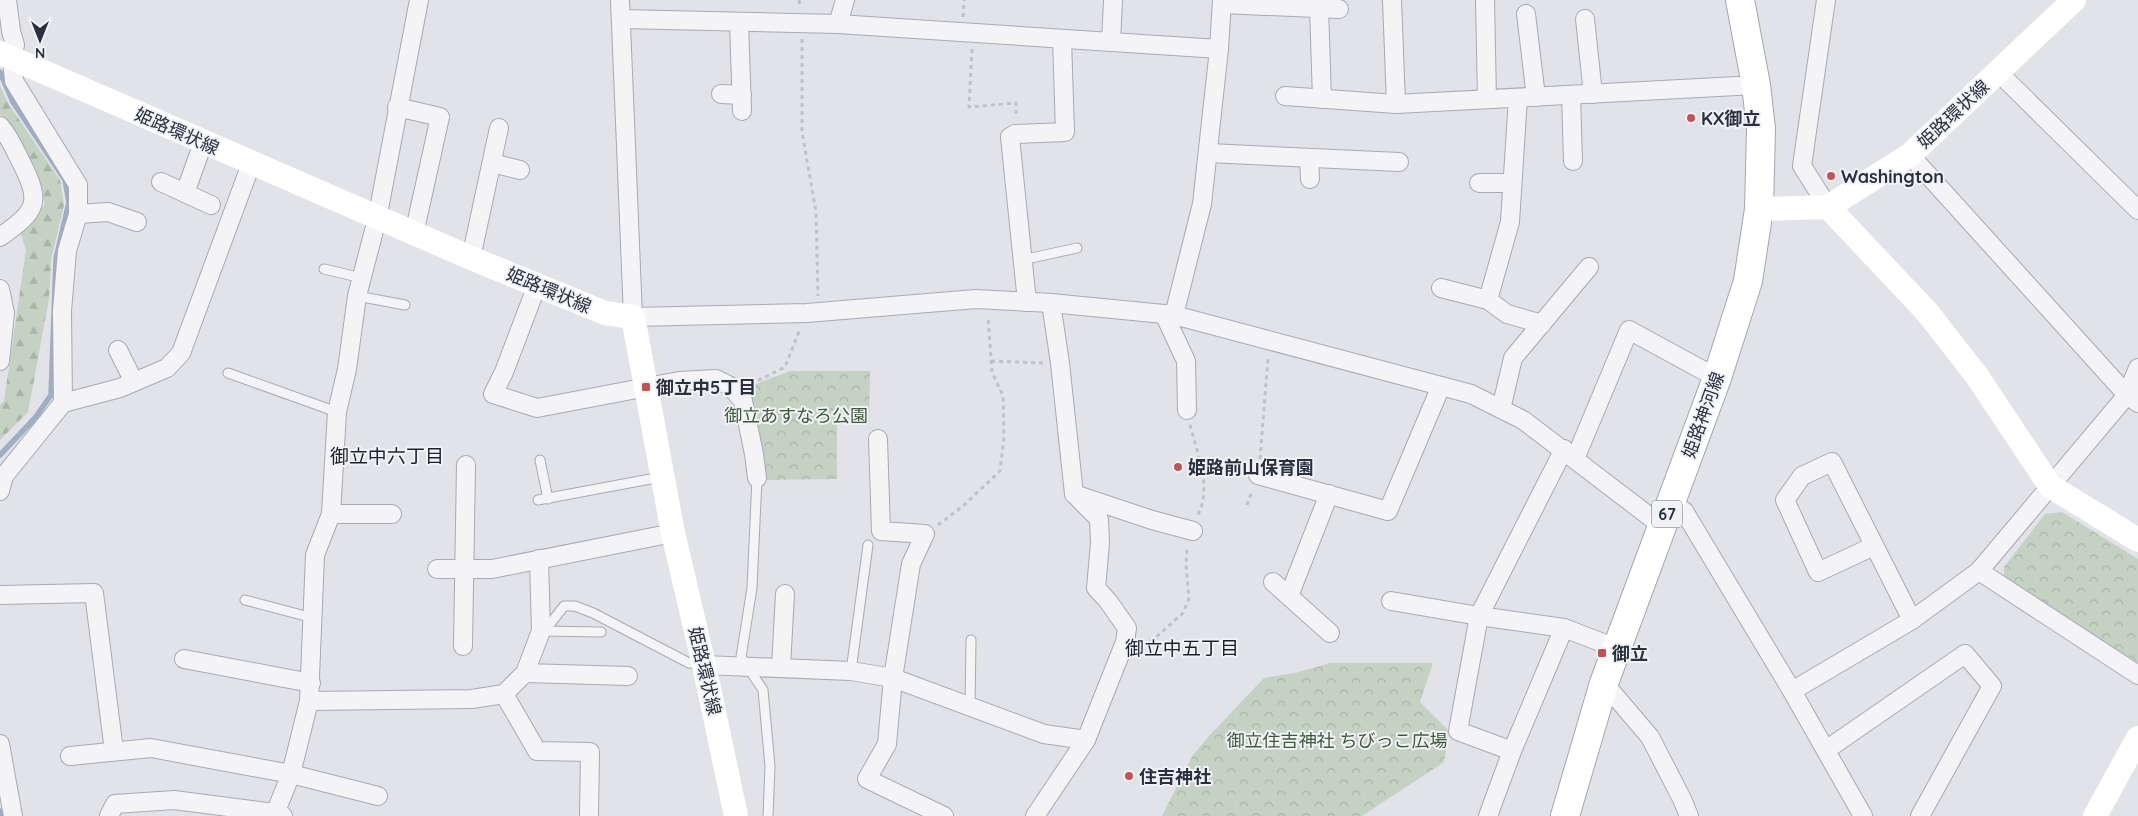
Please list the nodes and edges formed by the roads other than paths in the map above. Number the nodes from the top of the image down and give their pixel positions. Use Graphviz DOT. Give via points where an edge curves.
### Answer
graph roads {
  1 [pos="7,0"];
  2 [pos="419,0"];
  3 [pos="620,0"];
  4 [pos="845,0"];
  5 [pos="1113,0"];
  6 [pos="1392,0"];
  7 [pos="1485,0"];
  8 [pos="1740,0"];
  9 [pos="1826,0"];
  10 [pos="2074,0"];
  11 [pos="1222,2"];
  12 [pos="1319,8"];
  13 [pos="1339,9"];
  14 [pos="1526,14"];
  15 [pos="621,19"];
  16 [pos="1585,19"];
  17 [pos="739,22"];
  18 [pos="838,24"];
  19 [pos="1062,39"];
  20 [pos="1111,42"];
  21 [pos="1219,49"];
  22 [pos="5,56"];
  23 [pos="1998,72"];
  24 [pos="1756,85"];
  25 [pos="721,94"];
  26 [pos="1594,94"];
  27 [pos="1571,95"];
  28 [pos="1285,96"];
  29 [pos="1536,97"];
  30 [pos="1518,98"];
  31 [pos="1322,99"];
  32 [pos="1487,99"];
  33 [pos="1396,104"];
  34 [pos="397,107"];
  35 [pos="0,126"];
  36 [pos="499,128"];
  37 [pos="203,143"];
  38 [pos="1208,153"];
  39 [pos="1910,155"];
  40 [pos="1309,158"];
  41 [pos="1573,161"];
  42 [pos="1399,162"];
  43 [pos="492,163"];
  44 [pos="251,164"];
  45 [pos="520,170"];
  46 [pos="1310,179"];
  47 [pos="161,182"];
  48 [pos="1479,182"];
  49 [pos="1512,184"];
  50 [pos="185,193"];
  51 [pos="211,205"];
  52 [pos="1828,207"];
  53 [pos="1759,209"];
  54 [pos="2138,210"];
  55 [pos="78,214"];
  56 [pos="377,219"];
  57 [pos="137,222"];
  58 [pos="414,234"];
  59 [pos="0,237"];
  60 [pos="1077,248"];
  61 [pos="471,258"];
  62 [pos="1022,260"];
  63 [pos="1589,267"];
  64 [pos="324,269"];
  65 [pos="362,278"];
  66 [pos="537,285"];
  67 [pos="1441,288"];
  68 [pos="0,289"];
  69 [pos="357,296"];
  70 [pos="1488,300"];
  71 [pos="1026,302"];
  72 [pos="1051,303"];
  73 [pos="405,305"];
  74 [pos="1169,314"];
  75 [pos="633,317"];
  76 [pos="1542,324"];
  77 [pos="118,350"];
  78 [pos="0,361"];
  79 [pos="2138,368"];
  80 [pos="228,373"];
  81 [pos="1717,378"];
  82 [pos="134,382"];
  83 [pos="1441,386"];
  84 [pos="646,387"];
  85 [pos="2133,399"];
  86 [pos="64,403"];
  87 [pos="1501,409"];
  88 [pos="1187,410"];
  89 [pos="338,412"];
  90 [pos="878,439"];
  91 [pos="1569,454"];
  92 [pos="540,460"];
  93 [pos="466,465"];
  94 [pos="1258,475"];
  95 [pos="662,476"];
  96 [pos="757,478"];
  97 [pos="2050,486"];
  98 [pos="0,491"];
  99 [pos="1074,494"];
  100 [pos="1329,494"];
  101 [pos="548,499"];
  102 [pos="538,500"];
  103 [pos="331,514"];
  104 [pos="392,514"];
  105 [pos="1666,515"];
  106 [pos="1193,531"];
  107 [pos="673,533"];
  108 [pos="2138,540"];
  109 [pos="868,545"];
  110 [pos="1874,546"];
  111 [pos="539,559"];
  112 [pos="437,569"];
  113 [pos="464,569"];
  114 [pos="1979,571"];
  115 [pos="1273,582"];
  116 [pos="785,594"];
  117 [pos="0,595"];
  118 [pos="1288,596"];
  119 [pos="245,600"];
  120 [pos="1391,602"];
  121 [pos="1479,616"];
  122 [pos="313,618"];
  123 [pos="1912,620"];
  124 [pos="1564,628"];
  125 [pos="541,631"];
  126 [pos="601,632"];
  127 [pos="1330,633"];
  128 [pos="971,640"];
  129 [pos="463,646"];
  130 [pos="1616,648"];
  131 [pos="184,659"];
  132 [pos="704,665"];
  133 [pos="746,665"];
  134 [pos="781,667"];
  135 [pos="851,671"];
  136 [pos="525,673"];
  137 [pos="2138,675"];
  138 [pos="628,676"];
  139 [pos="893,678"];
  140 [pos="1604,683"];
  141 [pos="311,684"];
  142 [pos="1792,691"];
  143 [pos="504,694"];
  144 [pos="310,701"];
  145 [pos="970,706"];
  146 [pos="2138,738"];
  147 [pos="1086,740"];
  148 [pos="0,744"];
  149 [pos="1512,750"];
  150 [pos="1826,750"];
  151 [pos="114,752"];
  152 [pos="70,756"];
  153 [pos="291,774"];
  154 [pos="4,794"];
  155 [pos="378,796"];
  156 [pos="277,815"];
  157 [pos="13,816"];
  158 [pos="109,816"];
  159 [pos="589,816"];
  160 [pos="736,816"];
  161 [pos="768,816"];
  162 [pos="944,816"];
  163 [pos="1035,816"];
  164 [pos="1488,816"];
  165 [pos="1565,816"];
  166 [pos="1689,816"];
  167 [pos="1863,816"];
  168 [pos="1920,816"];
  169 [pos="2094,816"];
  1 -- 22 [label="street" via="15,45"];
  2 -- 34 [label="street"];
  3 -- 15 [label="street"];
  4 -- 18 [label="street"];
  5 -- 20 [label="street"];
  6 -- 33 [label="street"];
  7 -- 32 [label="street"];
  8 -- 24 [label="main road, 姫路神河線 / 67"];
  9 -- 52 [label="street" via="1802,166"];
  10 -- 23 [label="main road, 姫路環状線"];
  11 -- 12 [label="street"];
  11 -- 21 [label="street"];
  12 -- 13 [label="street"];
  12 -- 31 [label="street"];
  14 -- 29 [label="street"];
  15 -- 17 [label="street"];
  15 -- 75 [label="street"];
  16 -- 26 [label="street"];
  17 -- 18 [label="street"];
  17 -- 25 [label="street" via="742,103"];
  18 -- 19 [label="street"];
  19 -- 20 [label="street"];
  19 -- 62 [label="street" via="1065,132 1015,134 1010,137"];
  20 -- 21 [label="street"];
  21 -- 38 [label="street"];
  22 -- 37 [label="main road, 姫路環状線"];
  22 -- 55 [label="street" via="14,81 78,185"];
  23 -- 39 [label="main road, 姫路環状線"];
  23 -- 54 [label="street"];
  24 -- 26 [label="street"];
  24 -- 53 [label="main road, 姫路神河線 / 67" via="1761,129"];
  26 -- 27 [label="street"];
  27 -- 29 [label="street"];
  27 -- 41 [label="street"];
  28 -- 31 [label="street"];
  29 -- 30 [label="street"];
  30 -- 32 [label="street"];
  30 -- 49 [label="street"];
  31 -- 33 [label="street"];
  32 -- 33 [label="street"];
  34 -- 56 [label="street"];
  34 -- 58 [label="street" via="440,117"];
  35 -- 59 [label="street" via="35,196 31,209 20,223"];
  36 -- 43 [label="street"];
  37 -- 44 [label="main road, 姫路環状線"];
  37 -- 50 [label="street"];
  38 -- 40 [label="street"];
  38 -- 74 [label="street" via="1202,204"];
  39 -- 52 [label="main road, 姫路環状線"];
  39 -- 85 [label="street"];
  40 -- 42 [label="street"];
  40 -- 46 [label="street"];
  43 -- 45 [label="street"];
  43 -- 61 [label="street"];
  44 -- 56 [label="main road, 姫路環状線"];
  44 -- 82 [label="street" via="181,353 167,368"];
  47 -- 50 [label="street"];
  48 -- 49 [label="street"];
  49 -- 70 [label="street" via="1510,222"];
  50 -- 51 [label="street"];
  52 -- 53 [label="main road"];
  52 -- 97 [label="main road" via="1927,312 1977,376"];
  53 -- 81 [label="main road, 姫路神河線 / 67" via="1748,281"];
  55 -- 57 [label="street" via="108,212"];
  55 -- 86 [label="street" via="67,250 62,311"];
  56 -- 58 [label="main road, 姫路環状線"];
  56 -- 65 [label="street"];
  58 -- 61 [label="main road, 姫路環状線"];
  60 -- 62 [label="lane"];
  61 -- 66 [label="main road, 姫路環状線"];
  62 -- 71 [label="street"];
  63 -- 76 [label="street"];
  64 -- 65 [label="lane"];
  65 -- 69 [label="street"];
  66 -- 75 [label="main road, 姫路環状線" via="605,314"];
  66 -- 84 [label="street" via="493,394 536,408"];
  67 -- 70 [label="street"];
  68 -- 78 [label="street" via="6,313"];
  69 -- 73 [label="lane"];
  69 -- 89 [label="street"];
  70 -- 76 [label="street" via="1507,314"];
  71 -- 72 [label="street"];
  71 -- 75 [label="street" via="986,300 813,312"];
  72 -- 74 [label="street"];
  72 -- 99 [label="street"];
  74 -- 83 [label="street"];
  74 -- 88 [label="street" via="1186,360"];
  75 -- 84 [label="main road, 姫路環状線"];
  76 -- 87 [label="street" via="1513,358"];
  77 -- 82 [label="street"];
  79 -- 85 [label="street"];
  80 -- 89 [label="lane"];
  81 -- 91 [label="street" via="1629,330"];
  81 -- 105 [label="main road, 姫路神河線 / 67"];
  82 -- 86 [label="street"];
  83 -- 87 [label="street" via="1471,394"];
  83 -- 100 [label="street" via="1388,511"];
  84 -- 95 [label="main road, 姫路環状線"];
  84 -- 96 [label="street" via="679,380 716,379 730,386 743,401"];
  85 -- 97 [label="street"];
  86 -- 98 [label="street" via="4,476"];
  87 -- 91 [label="street" via="1524,420"];
  89 -- 103 [label="street"];
  90 -- 139 [label="street" via="881,530 925,534 911,564"];
  91 -- 105 [label="street"];
  91 -- 121 [label="street"];
  92 -- 101 [label="lane"];
  93 -- 113 [label="street"];
  94 -- 100 [label="street"];
  95 -- 101 [label="lane"];
  95 -- 107 [label="main road, 姫路環状線"];
  96 -- 133 [label="lane" via="752,588 741,657"];
  97 -- 108 [label="main road"];
  97 -- 114 [label="street"];
  99 -- 106 [label="street"];
  99 -- 147 [label="street" via="1099,519 1096,588 1127,628 1125,642"];
  100 -- 118 [label="street"];
  101 -- 102 [label="lane"];
  103 -- 104 [label="street"];
  103 -- 122 [label="street" via="315,555"];
  105 -- 130 [label="main road, 姫路神河線 / 67"];
  105 -- 142 [label="street" via="1684,510"];
  107 -- 111 [label="street"];
  107 -- 132 [label="main road, 姫路環状線"];
  109 -- 135 [label="lane"];
  110 -- 110 [label="street" via="1832,462 1802,476 1785,500 1818,572"];
  110 -- 123 [label="street"];
  111 -- 113 [label="street" via="492,569"];
  111 -- 125 [label="street"];
  112 -- 113 [label="street"];
  113 -- 129 [label="street"];
  114 -- 123 [label="street"];
  114 -- 137 [label="street"];
  115 -- 118 [label="street"];
  116 -- 134 [label="street"];
  117 -- 151 [label="street" via="94,593"];
  118 -- 127 [label="street"];
  119 -- 122 [label="lane"];
  120 -- 121 [label="street"];
  121 -- 124 [label="street"];
  121 -- 149 [label="street" via="1458,731"];
  122 -- 141 [label="street"];
  123 -- 142 [label="street"];
  124 -- 130 [label="street"];
  124 -- 149 [label="street"];
  125 -- 126 [label="lane"];
  125 -- 132 [label="lane" via="564,606 575,606 689,663"];
  125 -- 136 [label="street"];
  128 -- 145 [label="lane"];
  130 -- 140 [label="main road, 姫路神河線 / 67"];
  131 -- 141 [label="street"];
  132 -- 133 [label="street"];
  132 -- 160 [label="main road, 姫路環状線"];
  133 -- 134 [label="street"];
  133 -- 161 [label="lane" via="763,690 770,766"];
  134 -- 135 [label="street"];
  135 -- 139 [label="street"];
  136 -- 138 [label="street"];
  136 -- 143 [label="street"];
  139 -- 145 [label="street"];
  139 -- 162 [label="street" via="888,744 867,779"];
  140 -- 165 [label="main road, 姫路神河線 / 67"];
  140 -- 166 [label="street" via="1650,736"];
  141 -- 144 [label="street"];
  142 -- 150 [label="street"];
  143 -- 144 [label="street" via="472,699"];
  143 -- 159 [label="street" via="537,750 590,752"];
  144 -- 153 [label="street"];
  145 -- 147 [label="street" via="1044,734"];
  146 -- 169 [label="main road"];
  147 -- 163 [label="street"];
  148 -- 154 [label="street"];
  149 -- 164 [label="street"];
  150 -- 167 [label="street"];
  150 -- 168 [label="street" via="1965,654 1992,686"];
  151 -- 152 [label="street"];
  151 -- 153 [label="street" via="151,748"];
  153 -- 155 [label="street"];
  153 -- 156 [label="street"];
  154 -- 157 [label="street"];
  156 -- 158 [label="street" via="174,800 115,804"];
}
